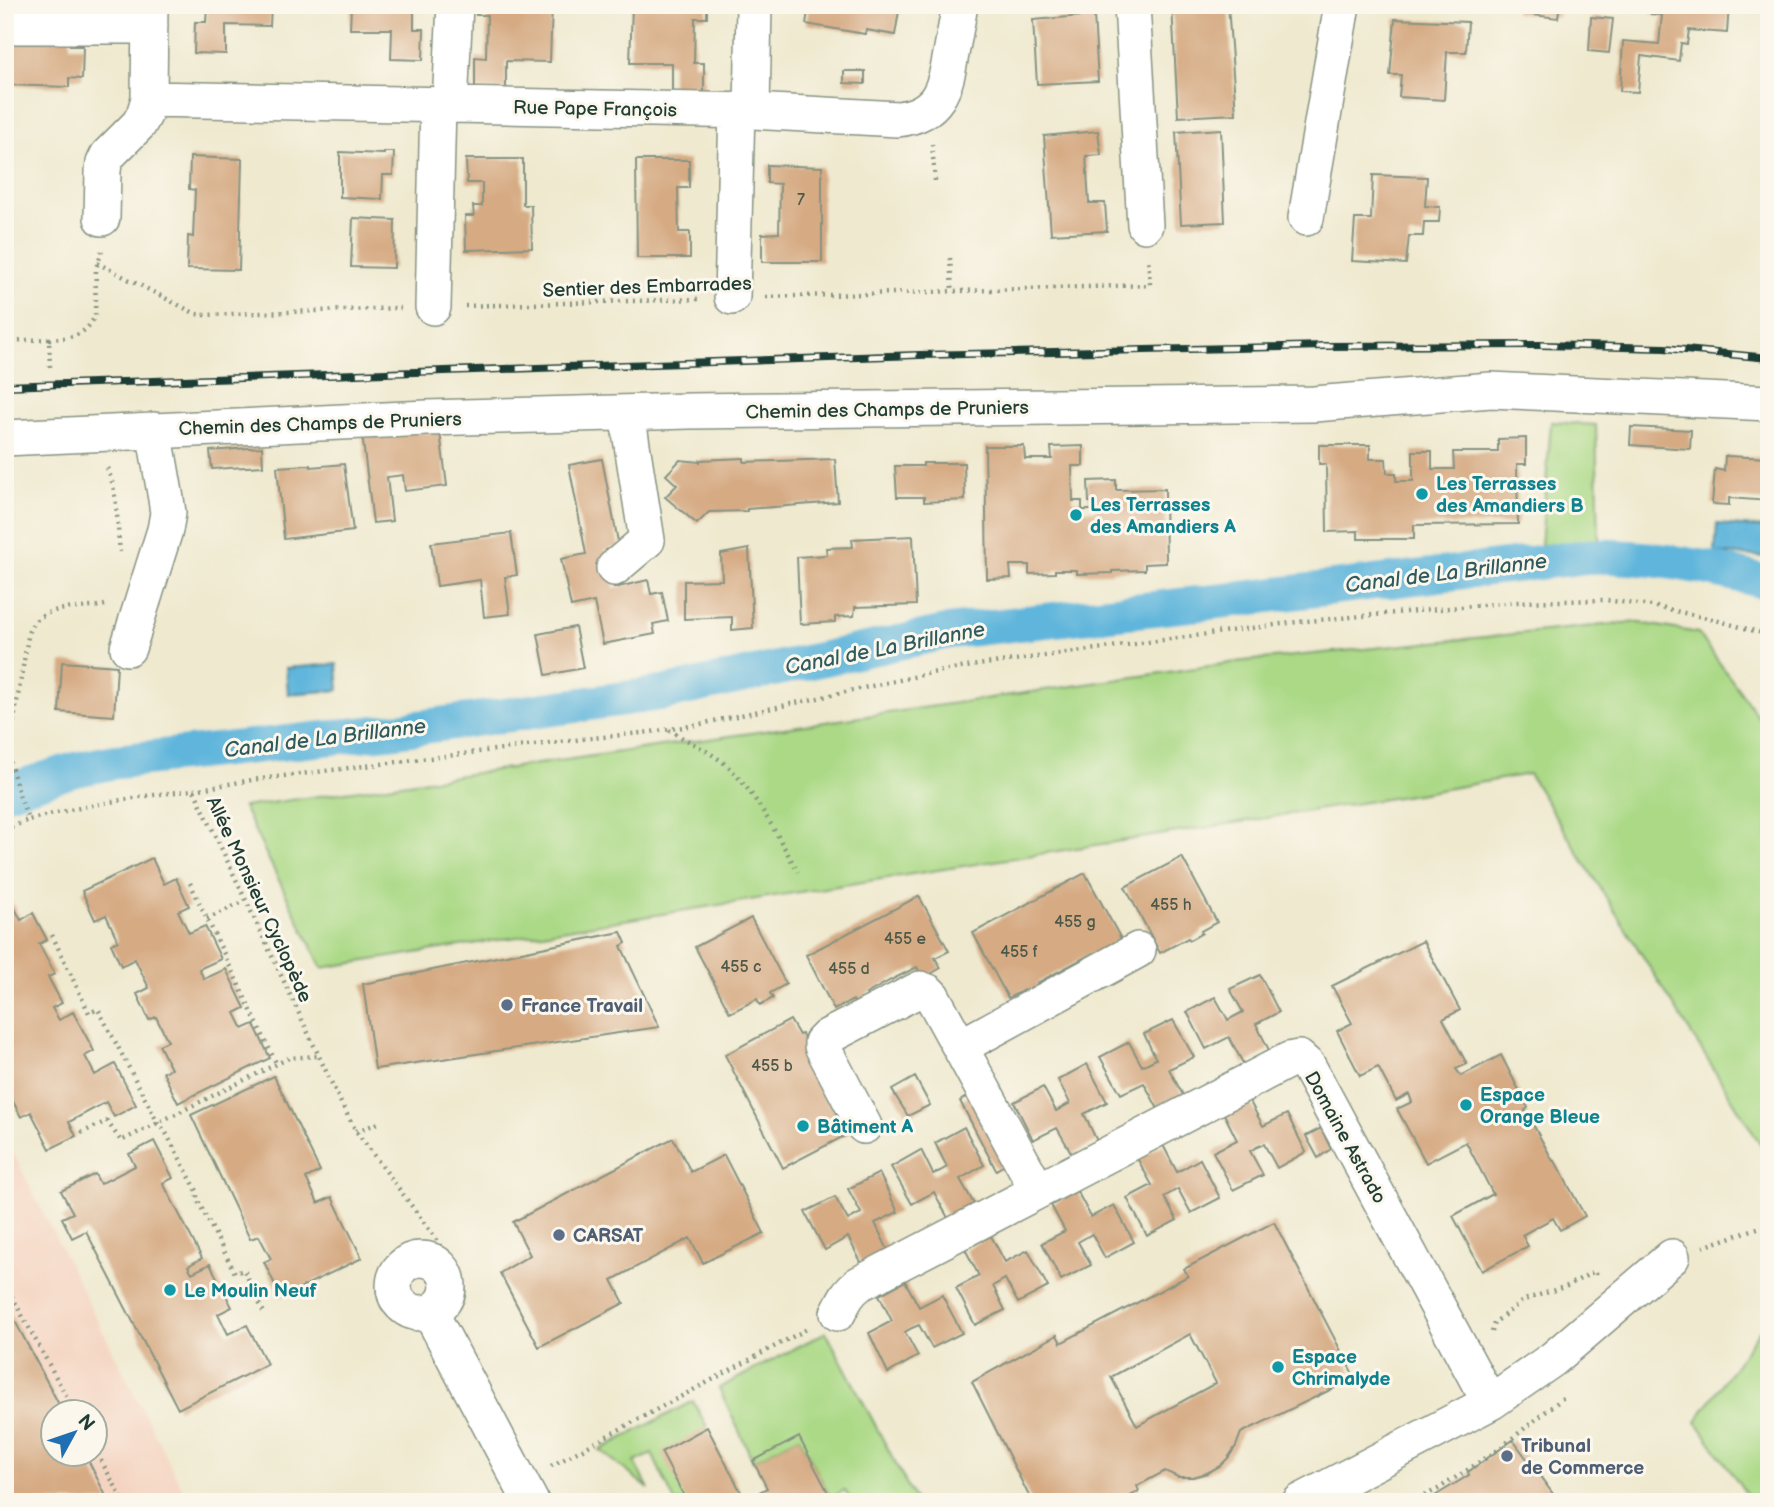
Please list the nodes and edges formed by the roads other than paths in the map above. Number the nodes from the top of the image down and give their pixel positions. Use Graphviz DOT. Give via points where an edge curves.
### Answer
graph roads {
  1 [pos="455,5"];
  2 [pos="754,5"];
  3 [pos="960,5"];
  4 [pos="1132,5"];
  5 [pos="1342,5"];
  6 [pos="150,16"];
  7 [pos="5,26"];
  8 [pos="149,99"];
  9 [pos="444,105"];
  10 [pos="745,111"];
  11 [pos="103,218"];
  12 [pos="1306,218"];
  13 [pos="1145,225"];
  14 [pos="732,281"];
  15 [pos="433,307"];
  16 [pos="1769,403"];
  17 [pos="627,413"];
  18 [pos="154,430"];
  19 [pos="5,438"];
  20 [pos="614,568"];
  21 [pos="128,648"];
  22 [pos="1138,950"];
  23 [pos="960,1047"];
  24 [pos="864,1126"];
  25 [pos="1038,1191"];
  26 [pos="426,1245"];
  27 [pos="1672,1257"];
  28 [pos="838,1313"];
  29 [pos="1485,1393"];
  30 [pos="531,1502"];
  31 [pos="1300,1502"];
  1 -- 9 [label="street"];
  2 -- 10 [label="street"];
  3 -- 10 [label="street, Rue Pape François" via="946,83 937,101 919,114 898,118"];
  4 -- 13 [label="street"];
  5 -- 12 [label="street"];
  6 -- 7 [label="street"];
  6 -- 8 [label="street"];
  8 -- 9 [label="street, Rue Pape François"];
  8 -- 11 [label="street" via="139,124 104,163"];
  9 -- 10 [label="street, Rue Pape François"];
  9 -- 15 [label="street"];
  10 -- 14 [label="street"];
  16 -- 17 [label="street, Chemin des Champs de Pruniers" via="1491,390 1302,404"];
  17 -- 18 [label="street, Chemin des Champs de Pruniers"];
  17 -- 20 [label="street" via="647,540"];
  18 -- 19 [label="street, Chemin des Champs de Pruniers"];
  18 -- 21 [label="street" via="168,513"];
  22 -- 23 [label="street"];
  23 -- 24 [label="street" via="932,996 920,989 827,1037 822,1046"];
  23 -- 25 [label="street"];
  25 -- 28 [label="street, Domaine Astrado" via="859,1284"];
  25 -- 29 [label="street, Domaine Astrado" via="1299,1058 1308,1066"];
  26 -- 30 [label="street" via="394,1281 399,1302 412,1312 429,1312"];
  27 -- 29 [label="street" via="1553,1359"];
  29 -- 31 [label="street"];
}
